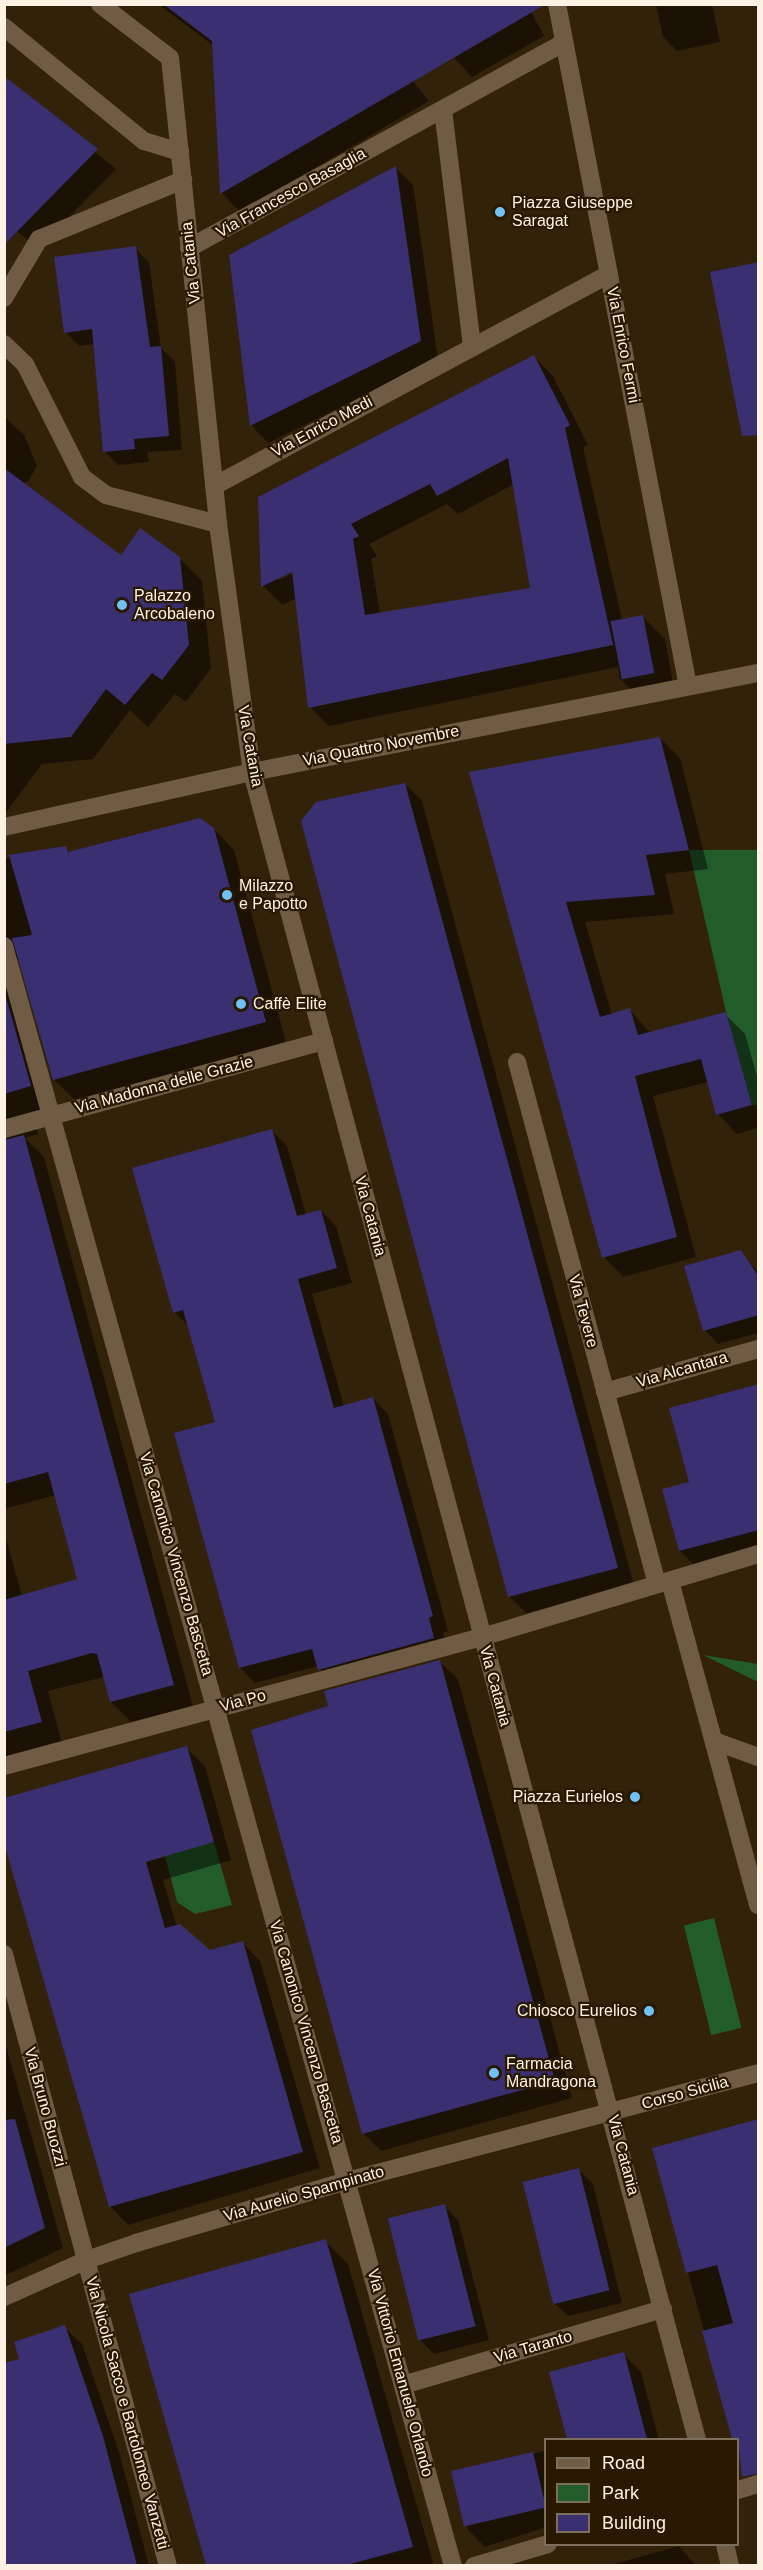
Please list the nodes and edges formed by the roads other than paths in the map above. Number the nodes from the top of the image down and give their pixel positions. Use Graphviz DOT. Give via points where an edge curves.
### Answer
graph roads {
  1 [pos="100,4"];
  2 [pos="557,4"];
  3 [pos="4,27"];
  4 [pos="564,43"];
  5 [pos="443,110"];
  6 [pos="180,152"];
  7 [pos="183,180"];
  8 [pos="189,248"];
  9 [pos="609,274"];
  10 [pos="4,298"];
  11 [pos="4,344"];
  12 [pos="472,347"];
  13 [pos="214,486"];
  14 [pos="218,524"];
  15 [pos="759,673"];
  16 [pos="688,686"];
  17 [pos="252,772"];
  18 [pos="4,827"];
  19 [pos="4,946"];
  20 [pos="324,1041"];
  21 [pos="517,1062"];
  22 [pos="51,1116"];
  23 [pos="4,1129"];
  24 [pos="759,1348"];
  25 [pos="605,1392"];
  26 [pos="759,1554"];
  27 [pos="671,1580"];
  28 [pos="482,1637"];
  29 [pos="216,1708"];
  30 [pos="714,1741"];
  31 [pos="759,1757"];
  32 [pos="4,1766"];
  33 [pos="759,1905"];
  34 [pos="4,1953"];
  35 [pos="759,2073"];
  36 [pos="612,2113"];
  37 [pos="347,2181"];
  38 [pos="87,2260"];
  39 [pos="4,2297"];
  40 [pos="663,2309"];
  41 [pos="403,2385"];
  42 [pos="697,2438"];
  43 [pos="759,2484"];
  44 [pos="739,2490"];
  45 [pos="544,2545"];
  46 [pos="725,2546"];
  47 [pos="168,2565"];
  48 [pos="453,2565"];
  49 [pos="474,2565"];
  50 [pos="730,2565"];
  1 -- 6 [label="street, Via Catania" via="170,58"];
  2 -- 4 [label="street, Via Enrico Fermi"];
  3 -- 6 [label="street" via="144,141"];
  4 -- 5 [label="street, Via Francesco Basaglia"];
  4 -- 9 [label="street, Via Enrico Fermi"];
  5 -- 8 [label="street, Via Francesco Basaglia"];
  5 -- 12 [label="street"];
  6 -- 7 [label="street, Via Catania"];
  7 -- 8 [label="street, Via Catania"];
  7 -- 10 [label="street" via="39,239"];
  8 -- 13 [label="street, Via Catania"];
  9 -- 12 [label="street, Via Enrico Medi"];
  9 -- 16 [label="street, Via Enrico Fermi"];
  11 -- 14 [label="street" via="25,364 82,477 106,495"];
  12 -- 13 [label="street, Via Enrico Medi"];
  13 -- 14 [label="street, Via Catania"];
  14 -- 17 [label="street, Via Catania"];
  15 -- 16 [label="street, Via Quattro Novembre"];
  16 -- 17 [label="street, Via Quattro Novembre"];
  17 -- 18 [label="street, Via Quattro Novembre"];
  17 -- 20 [label="street, Via Catania"];
  19 -- 22 [label="street, Via Canonico Vincenzo Bascetta"];
  20 -- 22 [label="street, Via Madonna delle Grazie"];
  20 -- 28 [label="street, Via Catania"];
  21 -- 25 [label="street, Via Tevere"];
  22 -- 23 [label="street, Via Madonna delle Grazie"];
  22 -- 29 [label="street, Via Canonico Vincenzo Bascetta"];
  24 -- 25 [label="street, Via Alcantara"];
  25 -- 27 [label="street, Via Tevere" via="650,1559"];
  26 -- 27 [label="street, Via Po"];
  27 -- 28 [label="street, Via Po"];
  27 -- 30 [label="street, Via Tevere"];
  28 -- 29 [label="street, Via Po"];
  28 -- 36 [label="street, Via Catania"];
  29 -- 32 [label="street, Via Po"];
  29 -- 37 [label="street, Via Canonico Vincenzo Bascetta"];
  30 -- 31 [label="street"];
  30 -- 33 [label="street, Via Tevere"];
  34 -- 38 [label="street, Via Bruno Buozzi"];
  35 -- 36 [label="street, Corso Sicilia"];
  36 -- 37 [label="street, Via Aurelio Spampinato"];
  36 -- 40 [label="street, Via Catania"];
  37 -- 38 [label="street, Via Aurelio Spampinato"];
  37 -- 41 [label="street, Via Vittorio Emanuele Orlando"];
  38 -- 39 [label="street, Via Aurelio Spampinato"];
  38 -- 47 [label="street, Via Nicola Sacco e Bartolomeo Vanzetti"];
  40 -- 41 [label="street, Via Taranto"];
  40 -- 42 [label="street, Via Catania"];
  41 -- 48 [label="street, Via Vittorio Emanuele Orlando"];
  43 -- 44 [label="street"];
  45 -- 49 [label="street"];
  46 -- 50 [label="street"];
}
